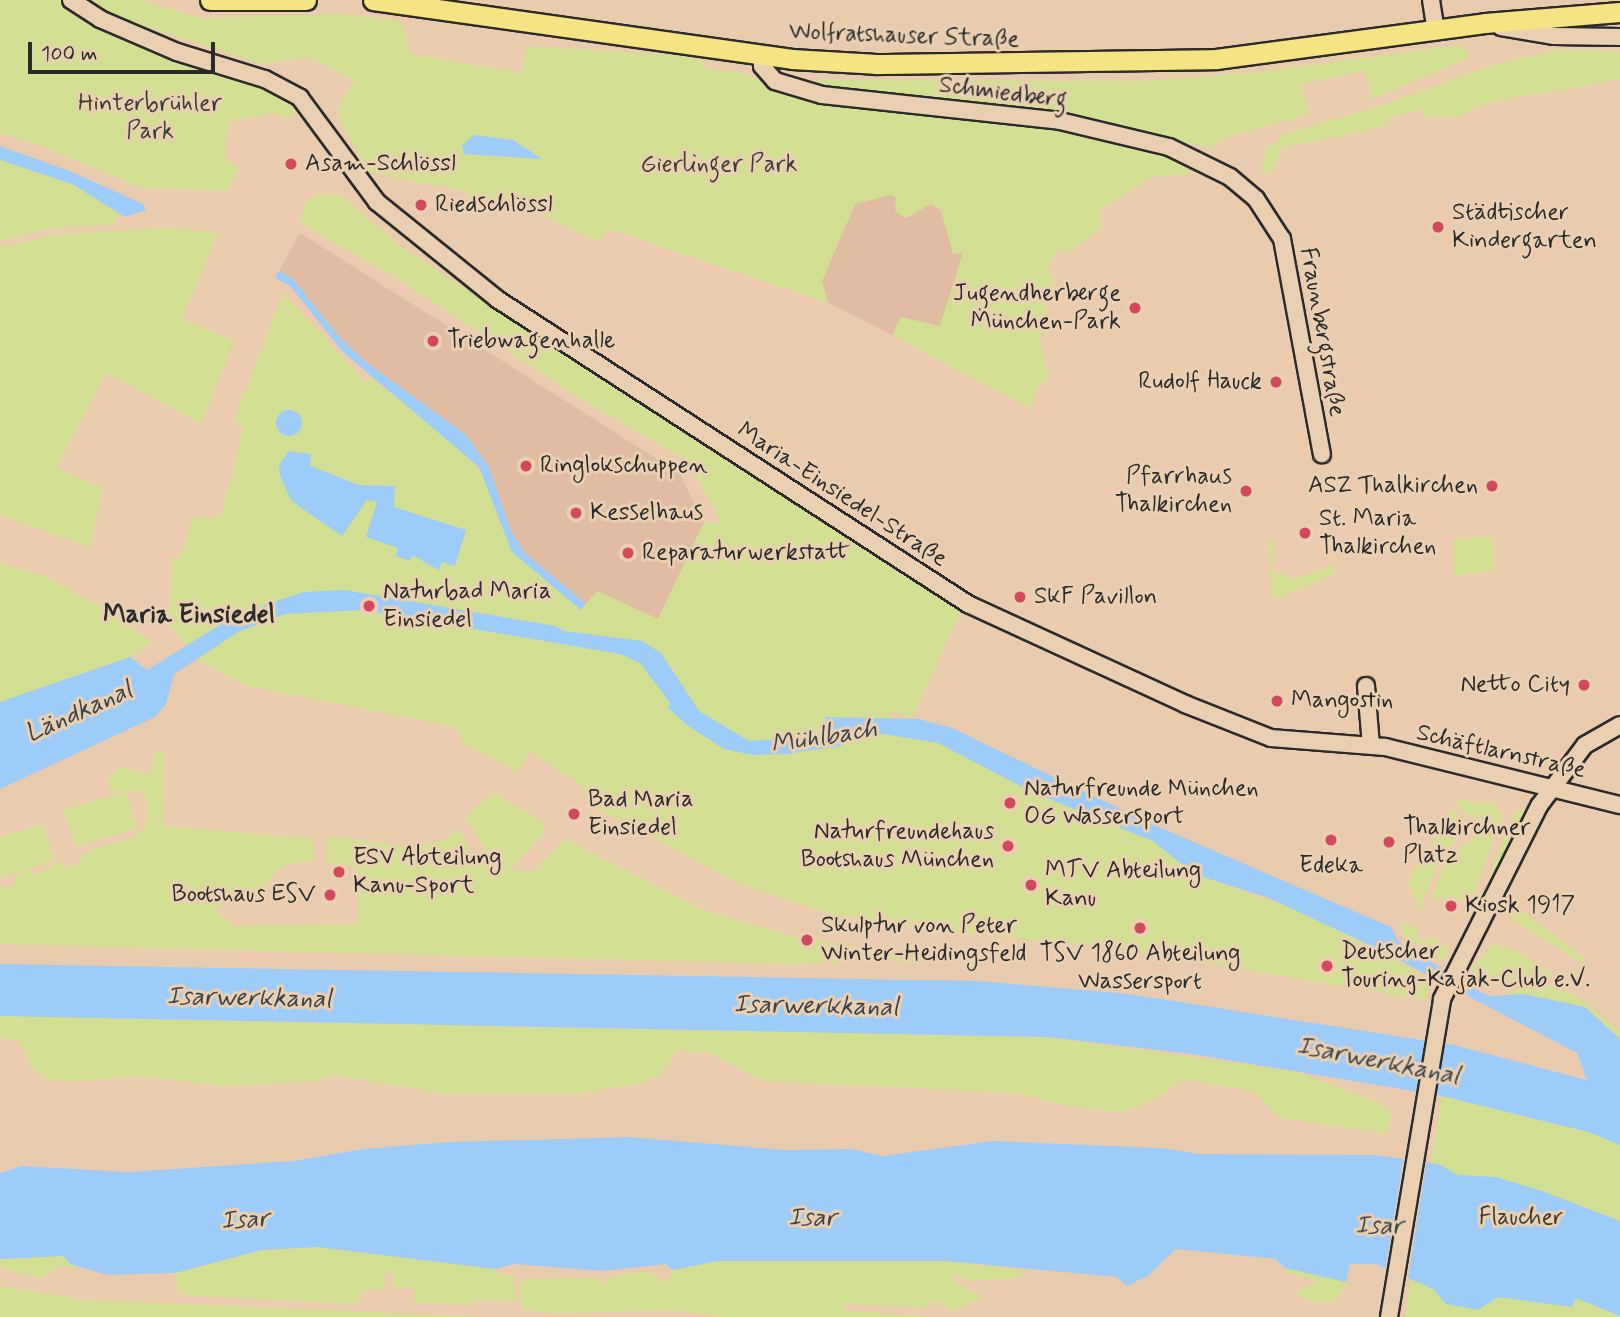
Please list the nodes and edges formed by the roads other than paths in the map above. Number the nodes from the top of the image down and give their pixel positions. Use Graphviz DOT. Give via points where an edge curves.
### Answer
graph roads {
  1 [pos="71,0"];
  2 [pos="210,0"];
  3 [pos="306,0"];
  4 [pos="373,0"];
  5 [pos="1431,0"];
  6 [pos="1620,12"];
  7 [pos="1481,24"];
  8 [pos="1436,30"];
  9 [pos="1620,37"];
  10 [pos="762,55"];
  11 [pos="1245,189"];
  12 [pos="1322,454"];
  13 [pos="1366,686"];
  14 [pos="1620,725"];
  15 [pos="1371,745"];
  16 [pos="1552,787"];
  17 [pos="1620,805"];
  18 [pos="1389,1317"];
  1 -- 15 [label="street, Maria-Einsiedel-Straße" via="100,19 177,52 282,87 300,98 377,202 497,299 968,604 1240,728 1287,741"];
  2 -- 3 [label="main road"];
  4 -- 10 [label="main road, Wolfratshauser Straße"];
  5 -- 8 [label="street"];
  6 -- 7 [label="main road, Wolfratshauser Straße"];
  7 -- 8 [label="main road, Wolfratshauser Straße"];
  7 -- 9 [label="street" via="1555,36"];
  8 -- 10 [label="main road, Wolfratshauser Straße" via="1205,60 876,64"];
  10 -- 11 [label="street, Schmiedberg" via="762,66 775,81 822,95 1060,121 1147,140 1212,165"];
  11 -- 12 [label="street, Fraunbergstraße" via="1272,221 1287,254"];
  13 -- 15 [label="street"];
  14 -- 16 [label="street" via="1585,745"];
  15 -- 16 [label="street, Schäftlarnstraße"];
  16 -- 17 [label="street, Schäftlarnstraße"];
  16 -- 18 [label="street" via="1442,999"];
}
